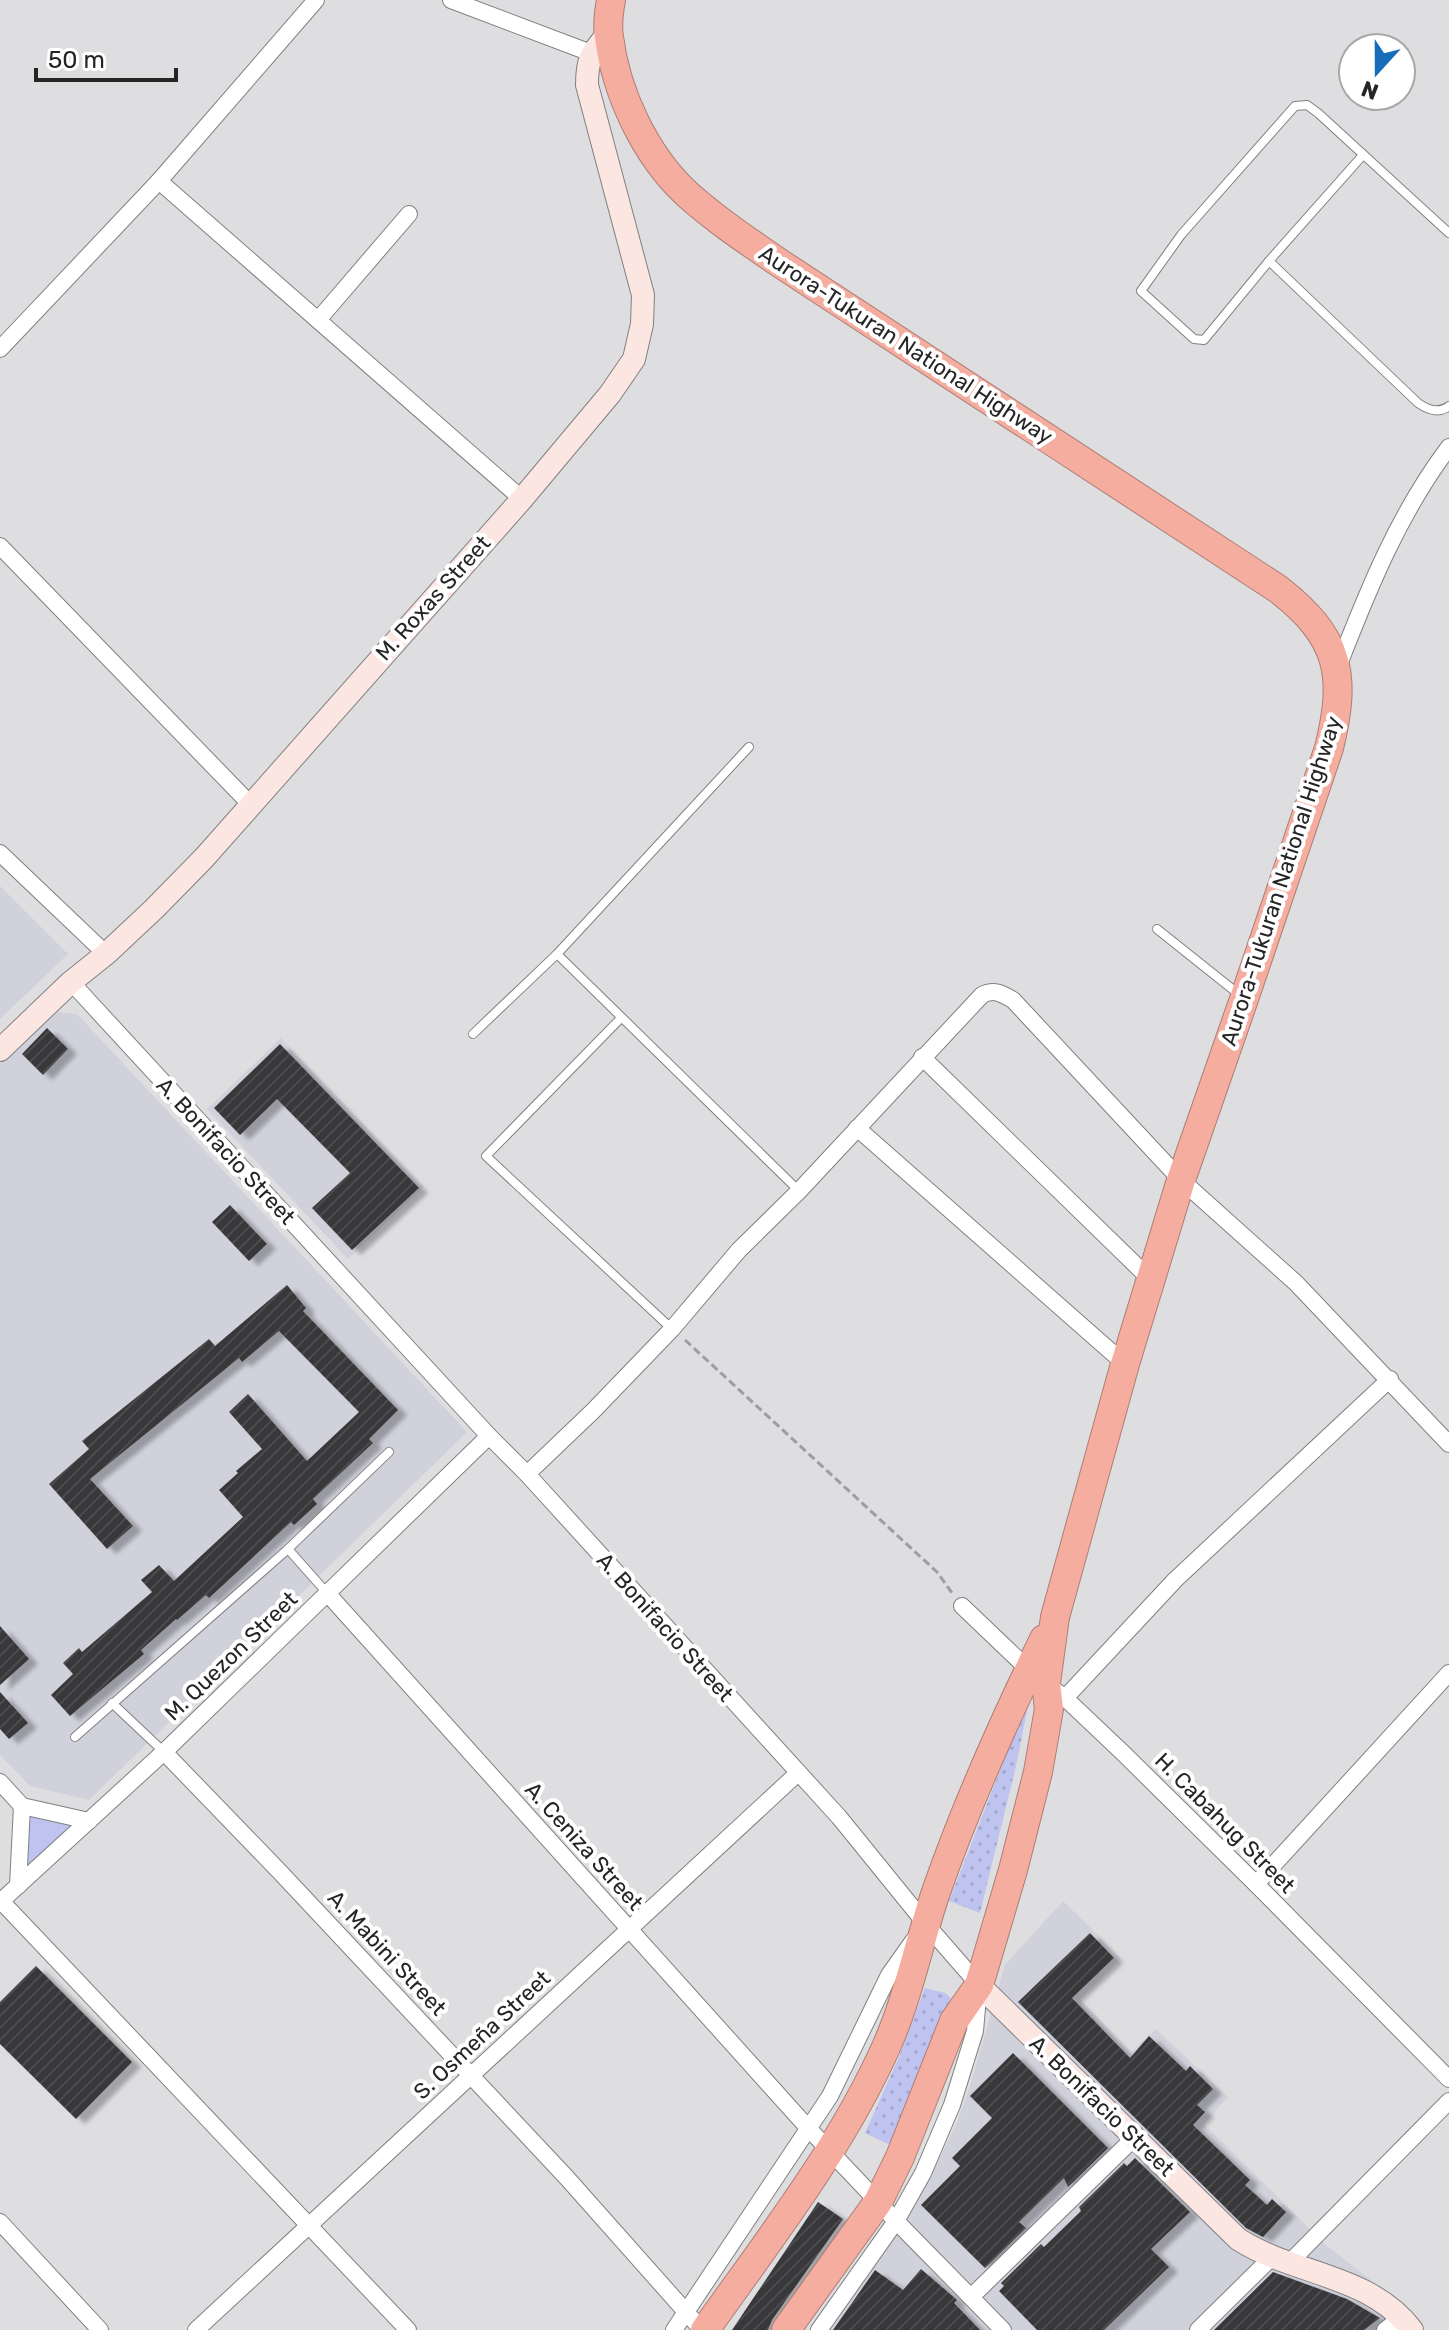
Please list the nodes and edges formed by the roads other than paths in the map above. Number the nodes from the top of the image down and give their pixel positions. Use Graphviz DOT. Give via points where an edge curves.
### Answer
graph roads {
  1 [pos="316,0"];
  2 [pos="451,0"];
  3 [pos="611,0"];
  4 [pos="600,44"];
  5 [pos="1363,155"];
  6 [pos="159,181"];
  7 [pos="409,214"];
  8 [pos="1449,233"];
  9 [pos="1269,261"];
  10 [pos="318,320"];
  11 [pos="0,349"];
  12 [pos="1449,406"];
  13 [pos="1449,447"];
  14 [pos="522,499"];
  15 [pos="0,546"];
  16 [pos="1337,668"];
  17 [pos="749,747"];
  18 [pos="252,806"];
  19 [pos="0,853"];
  20 [pos="1157,929"];
  21 [pos="106,954"];
  22 [pos="557,954"];
  23 [pos="71,982"];
  24 [pos="1244,999"];
  25 [pos="621,1018"];
  26 [pos="473,1034"];
  27 [pos="0,1050"];
  28 [pos="922,1057"];
  29 [pos="857,1128"];
  30 [pos="1181,1180"];
  31 [pos="799,1191"];
  32 [pos="1149,1278"];
  33 [pos="672,1329"];
  34 [pos="1125,1364"];
  35 [pos="1390,1379"];
  36 [pos="489,1436"];
  37 [pos="1449,1444"];
  38 [pos="389,1452"];
  39 [pos="527,1474"];
  40 [pos="288,1549"];
  41 [pos="327,1593"];
  42 [pos="962,1606"];
  43 [pos="1449,1673"];
  44 [pos="1047,1684"];
  45 [pos="112,1703"];
  46 [pos="75,1737"];
  47 [pos="164,1752"];
  48 [pos="798,1773"];
  49 [pos="2,1788"];
  50 [pos="22,1806"];
  51 [pos="89,1821"];
  52 [pos="1256,1884"];
  53 [pos="18,1886"];
  54 [pos="0,1902"];
  55 [pos="925,1923"];
  56 [pos="629,1929"];
  57 [pos="979,1985"];
  58 [pos="471,2075"];
  59 [pos="1449,2079"];
  60 [pos="1449,2101"];
  61 [pos="809,2129"];
  62 [pos="1134,2138"];
  63 [pos="831,2151"];
  64 [pos="887,2212"];
  65 [pos="0,2222"];
  66 [pos="309,2225"];
  67 [pos="1281,2260"];
  68 [pos="971,2297"];
  69 [pos="698,2324"];
  70 [pos="1400,2326"];
  71 [pos="100,2330"];
  72 [pos="196,2330"];
  73 [pos="408,2330"];
  74 [pos="674,2330"];
  75 [pos="786,2330"];
  76 [pos="819,2330"];
  77 [pos="1003,2330"];
  78 [pos="1198,2330"];
  1 -- 6 [label="street"];
  2 -- 4 [label="street"];
  3 -- 4 [label="highway, Aurora-Tukuran National Highway"];
  4 -- 14 [label="street, M. Roxas Street" via="587,65 587,85 643,295 642,324 626,371"];
  4 -- 16 [label="highway, Aurora-Tukuran National Highway" via="655,157 686,192 781,264 1278,589 1315,625"];
  5 -- 8 [label="lane"];
  5 -- 9 [label="lane"];
  5 -- 9 [label="lane" via="1311,107 1295,106 1181,235 1141,291 1194,339 1202,340"];
  6 -- 10 [label="street"];
  6 -- 11 [label="street"];
  7 -- 10 [label="street"];
  9 -- 12 [label="lane" via="1418,403 1436,411"];
  10 -- 14 [label="street"];
  13 -- 16 [label="street" via="1379,565"];
  14 -- 18 [label="street, M. Roxas Street"];
  15 -- 18 [label="street"];
  16 -- 24 [label="highway, Aurora-Tukuran National Highway" via="1337,714 1329,748"];
  17 -- 22 [label="lane"];
  18 -- 21 [label="street, M. Roxas Street"];
  19 -- 21 [label="street"];
  20 -- 24 [label="lane"];
  21 -- 23 [label="street, M. Roxas Street"];
  22 -- 25 [label="lane"];
  22 -- 26 [label="lane"];
  23 -- 27 [label="street, M. Roxas Street"];
  23 -- 36 [label="street, A. Bonifacio Street"];
  24 -- 30 [label="highway, Aurora-Tukuran National Highway"];
  25 -- 31 [label="lane"];
  25 -- 33 [label="lane" via="486,1156"];
  28 -- 29 [label="street"];
  28 -- 30 [label="street" via="982,995 1002,993"];
  28 -- 32 [label="street"];
  29 -- 31 [label="street"];
  29 -- 34 [label="street"];
  30 -- 32 [label="highway, Aurora-Tukuran National Highway"];
  30 -- 35 [label="street" via="1296,1283"];
  31 -- 33 [label="street" via="739,1250"];
  32 -- 34 [label="highway, Aurora-Tukuran National Highway"];
  33 -- 39 [label="street"];
  34 -- 44 [label="highway, Aurora-Tukuran National Highway" via="1055,1617"];
  35 -- 37 [label="street"];
  35 -- 44 [label="street" via="1175,1580"];
  36 -- 39 [label="street, A. Bonifacio Street"];
  36 -- 41 [label="street, M. Quezon Street"];
  38 -- 40 [label="lane"];
  39 -- 48 [label="street, A. Bonifacio Street"];
  40 -- 41 [label="lane"];
  40 -- 45 [label="lane"];
  41 -- 47 [label="street, M. Quezon Street"];
  41 -- 56 [label="street, A. Ceniza Street"];
  42 -- 44 [label="street, H. Cabahug Street"];
  43 -- 52 [label="street"];
  44 -- 52 [label="street, H. Cabahug Street"];
  44 -- 55 [label="highway, Aurora-Tukuran National Highway" via="988,1758"];
  44 -- 57 [label="highway, Aurora-Tukuran National Highway" via="1049,1709 1038,1772"];
  45 -- 46 [label="lane"];
  45 -- 47 [label="lane"];
  47 -- 51 [label="street, M. Quezon Street"];
  47 -- 58 [label="street, A. Mabini Street"];
  48 -- 55 [label="street, A. Bonifacio Street"];
  48 -- 56 [label="street, S. Osmeña Street"];
  49 -- 50 [label="street"];
  50 -- 51 [label="street"];
  50 -- 53 [label="street"];
  51 -- 53 [label="street, M. Quezon Street"];
  52 -- 59 [label="street, H. Cabahug Street"];
  53 -- 54 [label="street, M. Quezon Street"];
  54 -- 66 [label="street"];
  55 -- 57 [label="street, A. Bonifacio Street"];
  55 -- 61 [label="street, Aurora-Tukuran National Highway" via="889,1975"];
  55 -- 63 [label="highway, Aurora-Tukuran National Highway" via="887,2044"];
  56 -- 58 [label="street, S. Osmeña Street"];
  56 -- 61 [label="street, A. Ceniza Street"];
  57 -- 62 [label="street, A. Bonifacio Street"];
  57 -- 64 [label="highway, Aurora-Tukuran National Highway" via="954,2021"];
  58 -- 66 [label="street, S. Osmeña Street"];
  58 -- 69 [label="street, A. Mabini Street"];
  60 -- 67 [label="street"];
  61 -- 63 [label="street, A. Ceniza Street"];
  61 -- 69 [label="street, Aurora-Tukuran National Highway"];
  62 -- 67 [label="street, A. Bonifacio Street" via="1238,2239"];
  62 -- 68 [label="street"];
  63 -- 64 [label="street, A. Ceniza Street"];
  63 -- 69 [label="highway, Aurora-Tukuran National Highway"];
  64 -- 68 [label="street, A. Ceniza Street"];
  64 -- 75 [label="highway, Aurora-Tukuran National Highway"];
  64 -- 76 [label="street, Aurora-Tukuran National Highway"];
  65 -- 71 [label="street"];
  66 -- 72 [label="street, S. Osmeña Street"];
  66 -- 73 [label="street"];
  67 -- 70 [label="street, A. Bonifacio Street" via="1343,2281 1388,2304"];
  67 -- 78 [label="street"];
  68 -- 77 [label="street, A. Ceniza Street"];
  69 -- 74 [label="street, Aurora-Tukuran National Highway"];
}
